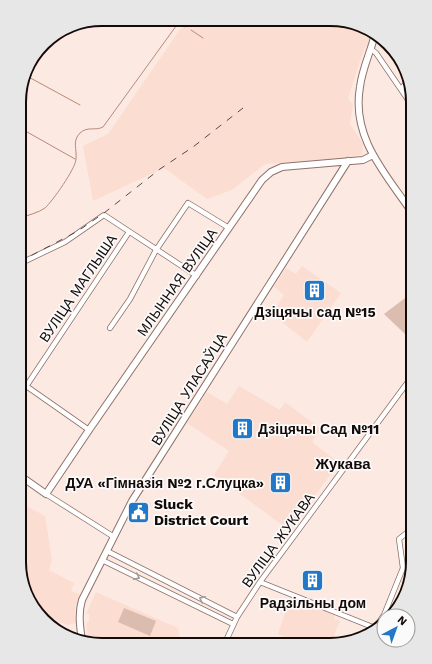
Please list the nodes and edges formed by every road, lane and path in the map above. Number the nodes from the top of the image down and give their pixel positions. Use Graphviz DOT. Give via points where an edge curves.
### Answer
graph roads {
  1 [pos="373,40"];
  2 [pos="371,49"];
  3 [pos="404,85"];
  4 [pos="401,89"];
  5 [pos="405,96"];
  6 [pos="373,155"];
  7 [pos="348,161"];
  8 [pos="406,204"];
  9 [pos="228,228"];
  10 [pos="129,232"];
  11 [pos="156,250"];
  12 [pos="26,261"];
  13 [pos="197,276"];
  14 [pos="110,328"];
  15 [pos="406,384"];
  16 [pos="26,386"];
  17 [pos="88,430"];
  18 [pos="26,480"];
  19 [pos="46,494"];
  20 [pos="406,534"];
  21 [pos="114,537"];
  22 [pos="107,551"];
  23 [pos="102,560"];
  24 [pos="260,582"];
  25 [pos="383,616"];
  26 [pos="237,617"];
  27 [pos="233,624"];
  28 [pos="370,626"];
  29 [pos="81,635"];
  30 [pos="227,638"];
  1 -- 2 [label="main road"];
  2 -- 4 [label="street"];
  2 -- 6 [label="main road" via="360,85 358,104 361,126"];
  3 -- 4 [label="street"];
  4 -- 5 [label="street"];
  6 -- 7 [label="main road, МЛЫННАЯ ВУЛІЦА" via="363,160"];
  6 -- 8 [label="main road"];
  7 -- 9 [label="main road, МЛЫННАЯ ВУЛІЦА" via="293,165 271,172"];
  7 -- 21 [label="main road, ВУЛІЦА УЛАСАЎЦА" via="132,501"];
  9 -- 11 [label="street" via="188,203"];
  9 -- 13 [label="main road, МЛЫННАЯ ВУЛІЦА"];
  10 -- 11 [label="street"];
  10 -- 12 [label="street" via="104,215 65,242"];
  10 -- 16 [label="street, ВУЛІЦА МАГЛЫША"];
  11 -- 13 [label="street"];
  11 -- 14 [label="street" via="133,293"];
  13 -- 17 [label="main road, МЛЫННАЯ ВУЛІЦА"];
  15 -- 24 [label="street, ВУЛІЦА ЖУКАВА"];
  16 -- 17 [label="street"];
  17 -- 19 [label="main road, МЛЫННАЯ ВУЛІЦА"];
  18 -- 19 [label="main road"];
  19 -- 21 [label="street"];
  20 -- 25 [label="street" via="399,539 403,568"];
  21 -- 22 [label="main road, ВУЛІЦА УЛАСАЎЦА"];
  22 -- 23 [label="main road, ВУЛІЦА УЛАСАЎЦА"];
  26 -- 22 [label="street, one-way"];
  23 -- 27 [label="street, one-way"];
  23 -- 29 [label="main road, ВУЛІЦА УЛАСАЎЦА" via="82,600"];
  24 -- 26 [label="street, ВУЛІЦА ЖУКАВА"];
  24 -- 28 [label="street"];
  26 -- 27 [label="street, ВУЛІЦА ЖУКАВА"];
  27 -- 30 [label="street, ВУЛІЦА ЖУКАВА"];
}
